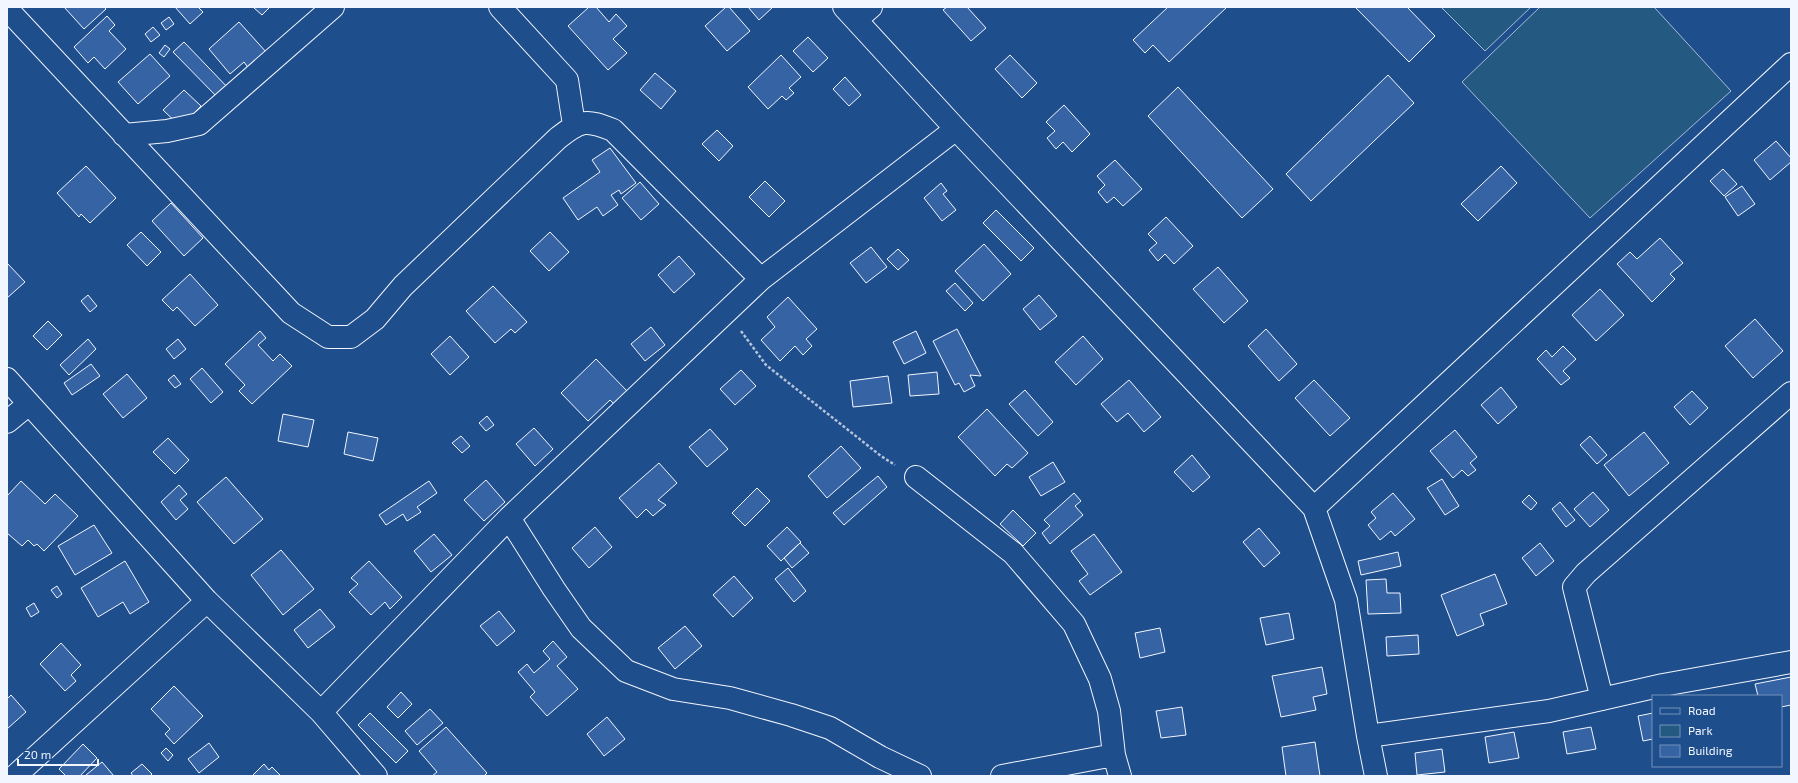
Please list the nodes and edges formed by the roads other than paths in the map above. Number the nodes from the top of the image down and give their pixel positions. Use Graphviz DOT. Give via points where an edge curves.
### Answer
graph roads {
  1 [pos="333,7"];
  2 [pos="500,7"];
  3 [pos="7,9"];
  4 [pos="857,11"];
  5 [pos="1791,64"];
  6 [pos="574,125"];
  7 [pos="956,129"];
  8 [pos="124,135"];
  9 [pos="761,279"];
  10 [pos="7,379"];
  11 [pos="1791,393"];
  12 [pos="29,404"];
  13 [pos="7,422"];
  14 [pos="916,477"];
  15 [pos="1314,508"];
  16 [pos="509,518"];
  17 [pos="206,601"];
  18 [pos="1791,662"];
  19 [pos="1602,699"];
  20 [pos="321,712"];
  21 [pos="1368,736"];
  22 [pos="1114,755"];
  23 [pos="15,776"];
  24 [pos="376,776"];
  25 [pos="920,776"];
  26 [pos="1002,776"];
  27 [pos="1120,776"];
  28 [pos="1376,776"];
  1 -- 8 [label="street" via="199,124 167,131"];
  2 -- 6 [label="street" via="567,80"];
  3 -- 8 [label="street"];
  4 -- 7 [label="street"];
  5 -- 15 [label="street"];
  6 -- 8 [label="street" via="403,286 374,319 351,337 328,337 291,313"];
  6 -- 9 [label="street" via="593,122 613,130"];
  7 -- 9 [label="street"];
  7 -- 15 [label="street"];
  9 -- 16 [label="street"];
  10 -- 12 [label="street"];
  11 -- 19 [label="street" via="1574,586"];
  12 -- 13 [label="street"];
  12 -- 17 [label="street"];
  14 -- 22 [label="street" via="1013,553 1074,624 1100,679 1109,711"];
  15 -- 21 [label="street" via="1346,600"];
  16 -- 20 [label="street"];
  16 -- 25 [label="street" via="581,628 626,671 673,689 730,698 830,728 880,757"];
  17 -- 20 [label="street"];
  17 -- 23 [label="street"];
  18 -- 19 [label="street" via="1663,685"];
  19 -- 21 [label="street" via="1549,711"];
  20 -- 24 [label="street"];
  21 -- 28 [label="street"];
  22 -- 26 [label="street"];
  22 -- 27 [label="street"];
}
